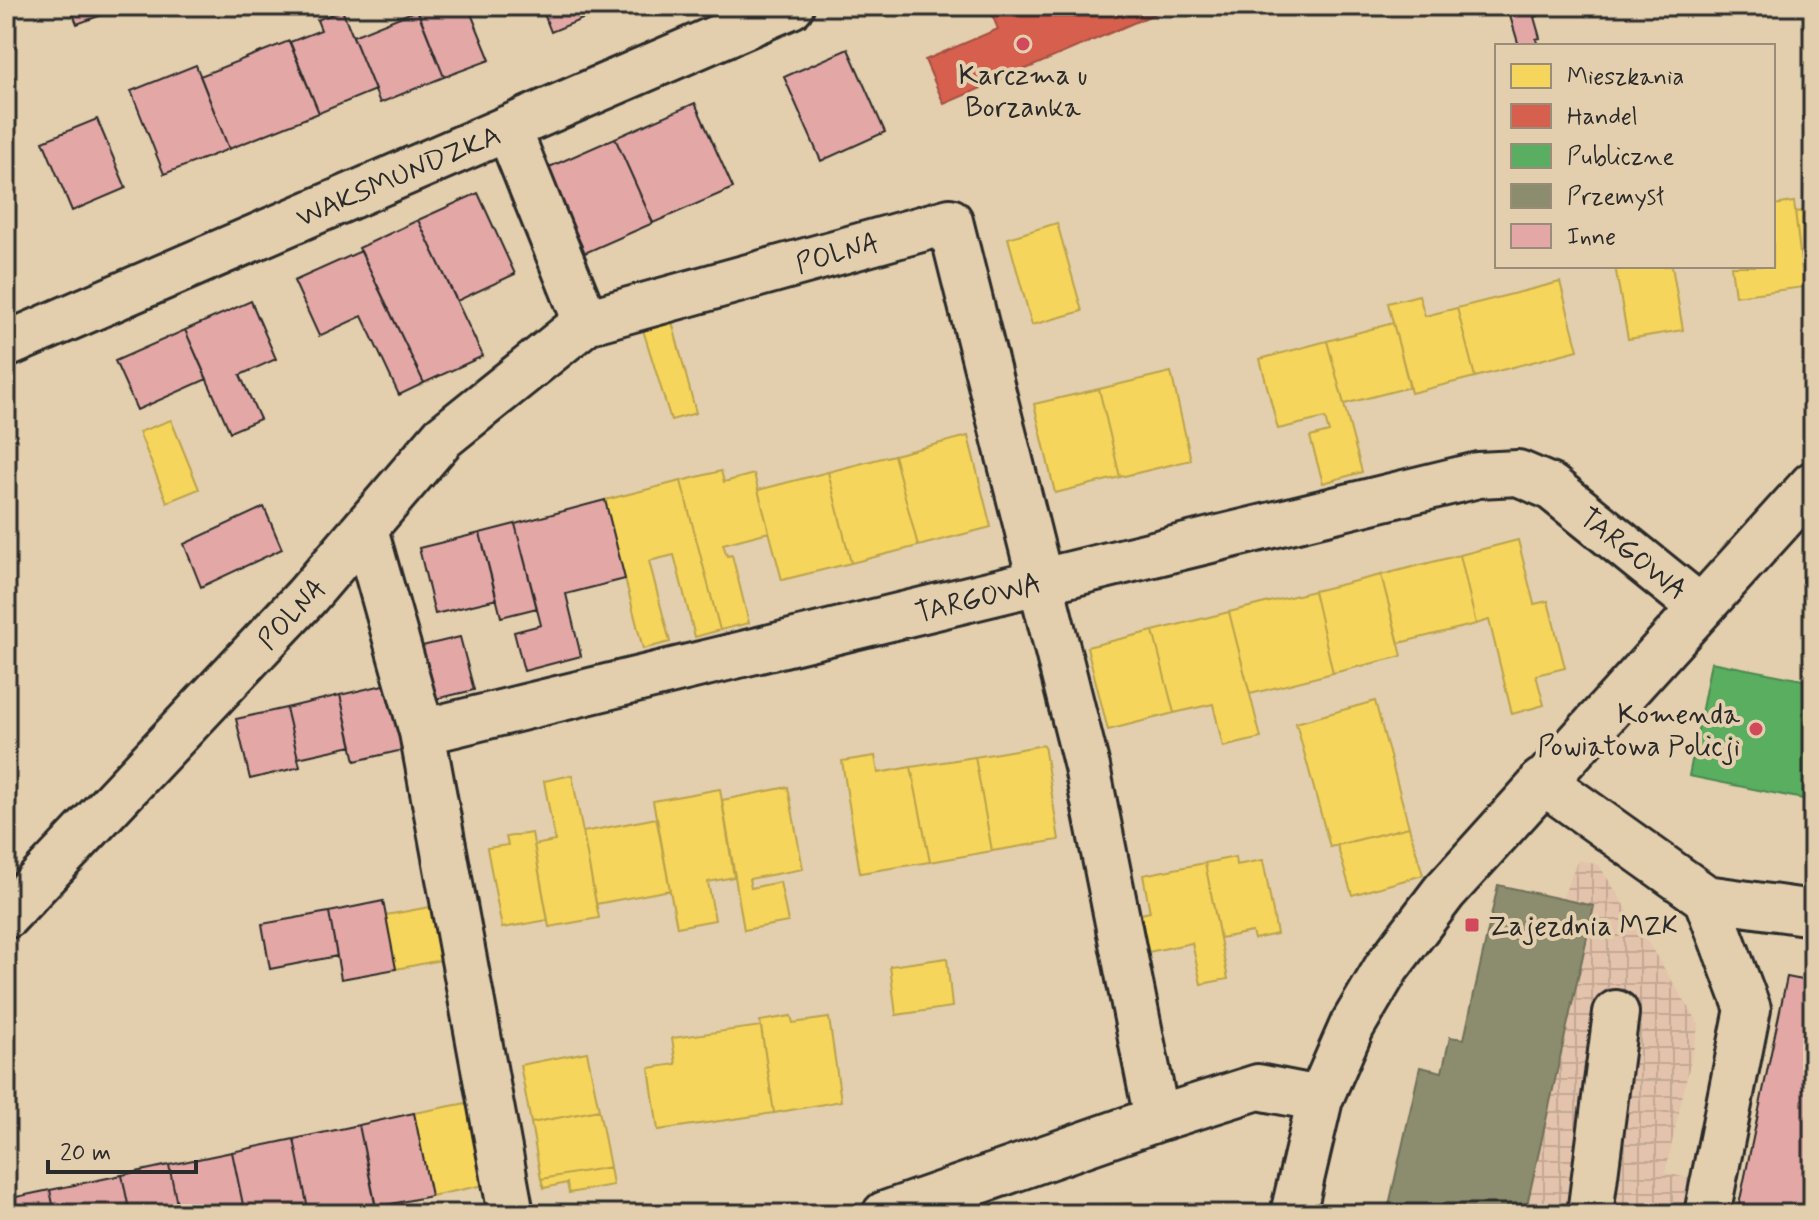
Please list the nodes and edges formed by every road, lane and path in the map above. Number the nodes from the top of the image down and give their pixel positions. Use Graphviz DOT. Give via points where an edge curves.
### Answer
graph roads {
  1 [pos="791,6"];
  2 [pos="508,128"];
  3 [pos="586,322"];
  4 [pos="6,345"];
  5 [pos="1813,484"];
  6 [pos="365,529"];
  7 [pos="1040,582"];
  8 [pos="1701,608"];
  9 [pos="422,732"];
  10 [pos="1542,781"];
  11 [pos="1706,898"];
  12 [pos="1813,913"];
  13 [pos="6,916"];
  14 [pos="1616,1013"];
  15 [pos="1320,1099"];
  16 [pos="1157,1119"];
  17 [pos="511,1214"];
  18 [pos="885,1214"];
  19 [pos="1293,1214"];
  20 [pos="1590,1214"];
  21 [pos="1707,1214"];
  1 -- 2 [label="street, WAKSMUNDZKA"];
  2 -- 3 [label="street"];
  2 -- 4 [label="street, WAKSMUNDZKA"];
  3 -- 6 [label="street, POLNA" via="443,437"];
  3 -- 7 [label="street, POLNA" via="950,221"];
  5 -- 8 [label="street, TARGOWA"];
  6 -- 9 [label="street"];
  6 -- 13 [label="street, POLNA"];
  7 -- 8 [label="street, TARGOWA" via="1478,475 1518,473 1551,487"];
  7 -- 9 [label="street, TARGOWA"];
  7 -- 16 [label="street" via="1087,767"];
  8 -- 10 [label="street, TARGOWA"];
  9 -- 17 [label="street"];
  10 -- 11 [label="street"];
  10 -- 15 [label="street, TARGOWA" via="1444,892 1387,967 1352,1026"];
  11 -- 12 [label="street"];
  11 -- 21 [label="street" via="1748,1009"];
  14 -- 20 [label="street"];
  15 -- 16 [label="street" via="1258,1087"];
  15 -- 19 [label="street, TARGOWA"];
  16 -- 18 [label="street"];
}
